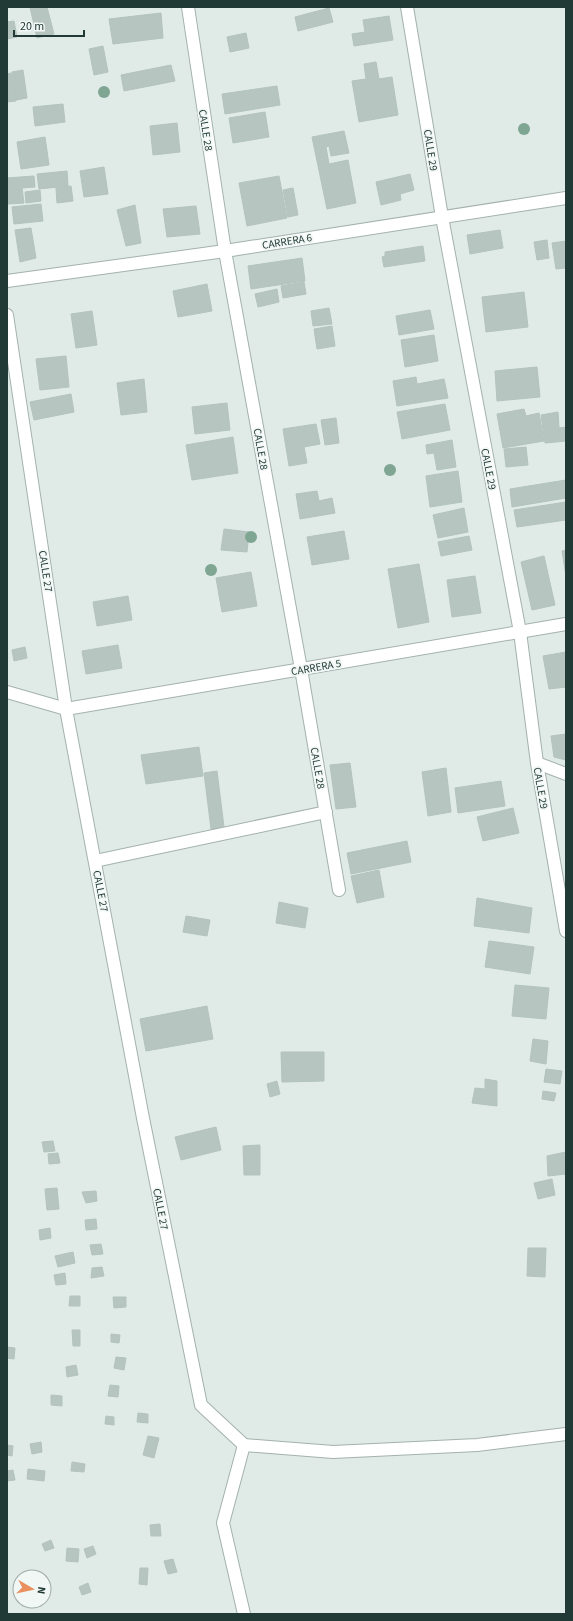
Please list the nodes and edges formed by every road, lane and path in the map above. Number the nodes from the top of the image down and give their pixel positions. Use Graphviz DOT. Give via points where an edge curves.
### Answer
graph roads {
  1 [pos="188,7"];
  2 [pos="407,7"];
  3 [pos="566,198"];
  4 [pos="442,217"];
  5 [pos="225,251"];
  6 [pos="7,281"];
  7 [pos="7,315"];
  8 [pos="566,624"];
  9 [pos="520,632"];
  10 [pos="301,669"];
  11 [pos="7,692"];
  12 [pos="66,709"];
  13 [pos="537,763"];
  14 [pos="566,774"];
  15 [pos="326,812"];
  16 [pos="95,861"];
  17 [pos="339,890"];
  18 [pos="566,931"];
  19 [pos="566,1434"];
  20 [pos="244,1445"];
  21 [pos="244,1614"];
  1 -- 5 [label="street, CALLE 28"];
  2 -- 4 [label="street, CALLE 29"];
  3 -- 4 [label="street, CARRERA 6"];
  4 -- 5 [label="street, CARRERA 6"];
  4 -- 9 [label="street, CALLE 29"];
  5 -- 6 [label="street, CARRERA 6"];
  5 -- 10 [label="street, CALLE 28"];
  7 -- 12 [label="street, CALLE 27"];
  8 -- 9 [label="street, CARRERA 5"];
  9 -- 10 [label="street, CARRERA 5"];
  9 -- 13 [label="street, CALLE 29"];
  10 -- 12 [label="street, CARRERA 5"];
  10 -- 15 [label="street, CALLE 28"];
  11 -- 12 [label="street"];
  12 -- 16 [label="street, CALLE 27"];
  13 -- 14 [label="street"];
  13 -- 18 [label="street, CALLE 29"];
  15 -- 16 [label="street"];
  15 -- 17 [label="street, CALLE 28"];
  16 -- 20 [label="street, CALLE 27" via="143,1118 201,1405"];
  19 -- 20 [label="street" via="477,1444 333,1452"];
  20 -- 21 [label="street" via="223,1523"];
}
